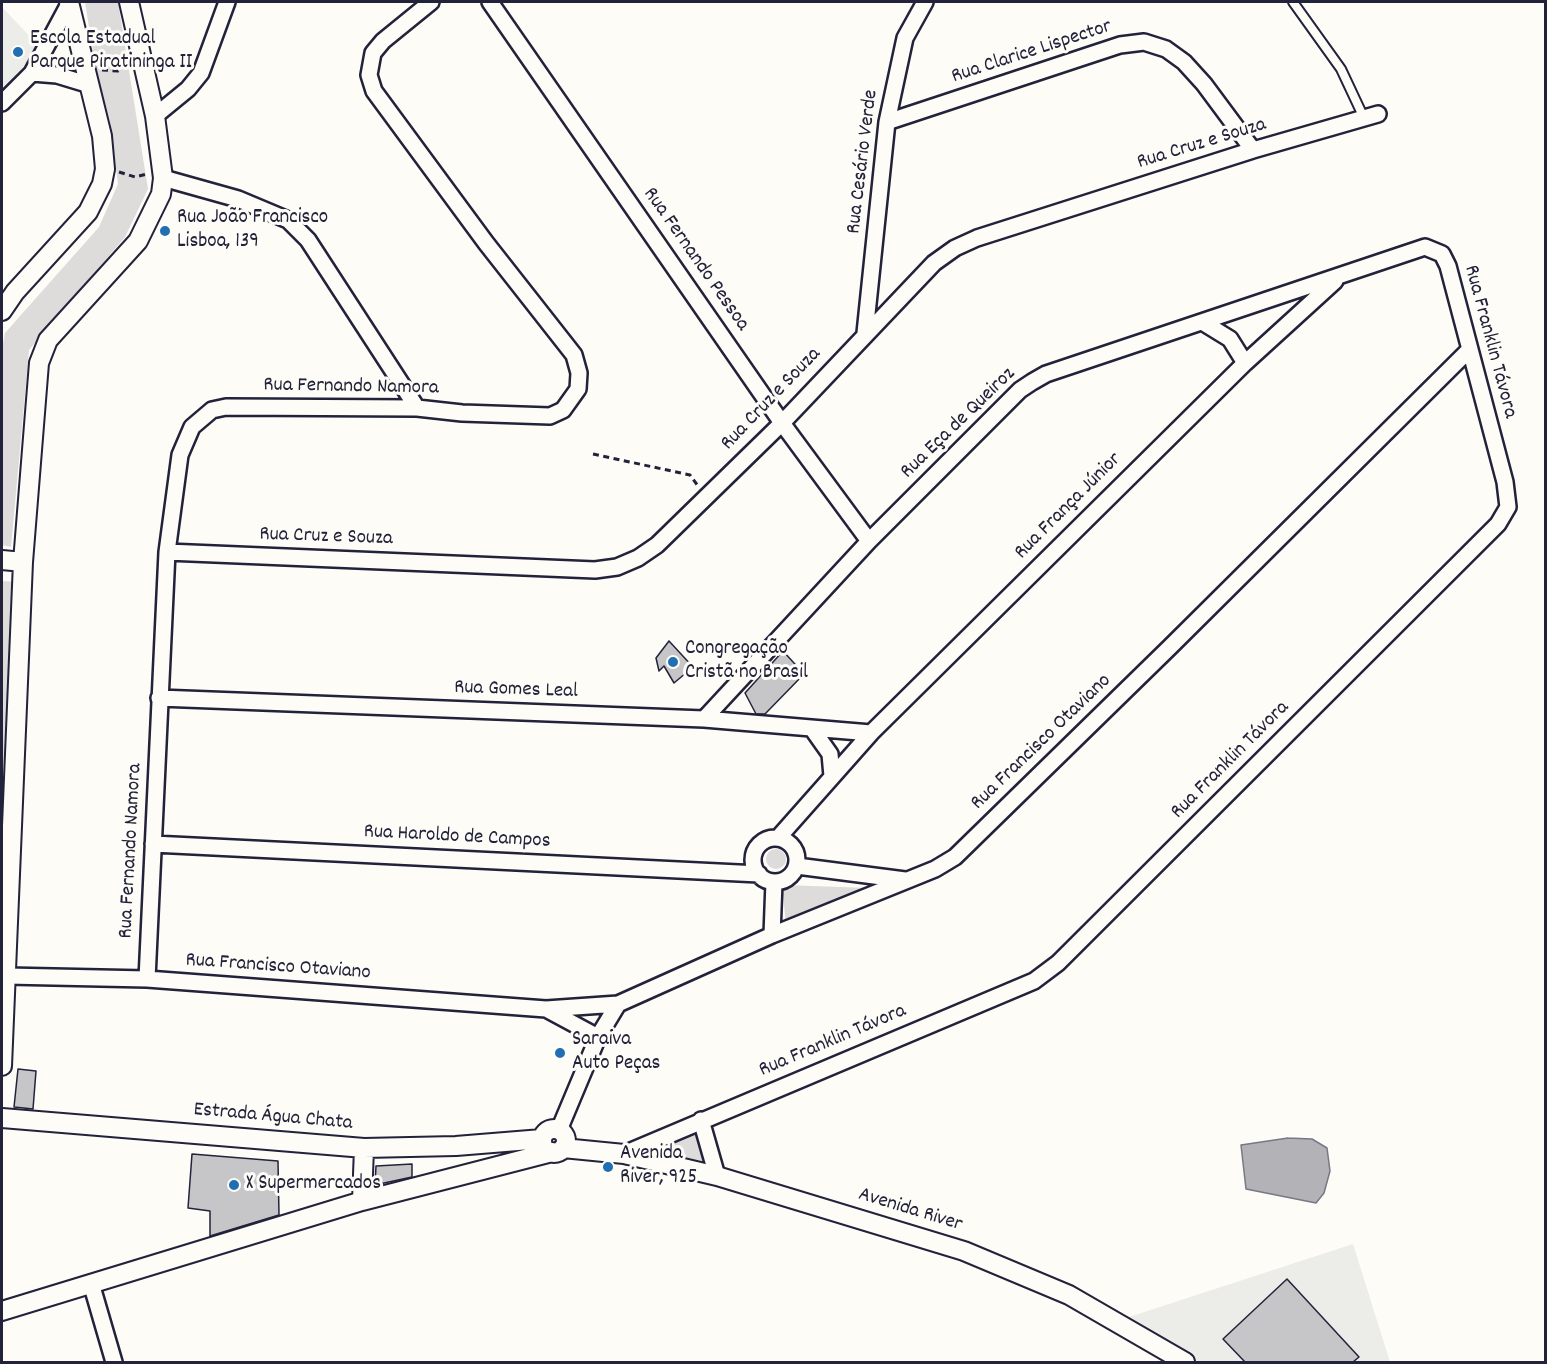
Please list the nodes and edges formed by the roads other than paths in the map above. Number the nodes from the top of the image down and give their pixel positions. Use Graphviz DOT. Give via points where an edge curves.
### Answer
graph roads {
  1 [pos="129,2"];
  2 [pos="227,2"];
  3 [pos="430,2"];
  4 [pos="490,2"];
  5 [pos="925,2"];
  6 [pos="1293,2"];
  7 [pos="69,3"];
  8 [pos="32,74"];
  9 [pos="89,81"];
  10 [pos="2,103"];
  11 [pos="155,116"];
  12 [pos="1371,116"];
  13 [pos="887,122"];
  14 [pos="1253,150"];
  15 [pos="163,178"];
  16 [pos="1425,247"];
  17 [pos="1341,275"];
  18 [pos="2,311"];
  19 [pos="1204,323"];
  20 [pos="865,333"];
  21 [pos="1470,349"];
  22 [pos="1245,363"];
  23 [pos="417,408"];
  24 [pos="782,423"];
  25 [pos="869,541"];
  26 [pos="166,552"];
  27 [pos="2,560"];
  28 [pos="23,562"];
  29 [pos="159,698"];
  30 [pos="704,719"];
  31 [pos="813,730"];
  32 [pos="870,733"];
  33 [pos="832,776"];
  34 [pos="778,838"];
  35 [pos="153,844"];
  36 [pos="797,866"];
  37 [pos="759,874"];
  38 [pos="904,880"];
  39 [pos="774,882"];
  40 [pos="772,935"];
  41 [pos="7,976"];
  42 [pos="147,979"];
  43 [pos="618,1004"];
  44 [pos="546,1010"];
  45 [pos="598,1037"];
  46 [pos="2,1066"];
  47 [pos="701,1120"];
  48 [pos="7,1122"];
  49 [pos="556,1141"];
  50 [pos="364,1148"];
  51 [pos="624,1154"];
  52 [pos="717,1176"];
  53 [pos="362,1201"];
  54 [pos="92,1283"];
  55 [pos="2,1311"];
  56 [pos="114,1362"];
  57 [pos="1185,1362"];
  1 -- 11 [label="street"];
  2 -- 11 [label="street" via="201,73"];
  3 -- 23 [label="street, Rua Fernando Namora" via="374,53 369,75 374,91 574,356 579,373 578,389 571,401 550,416"];
  4 -- 24 [label="street, Rua Fernando Pessoa"];
  5 -- 13 [label="street, Rua Cesário Verde" via="905,38"];
  6 -- 12 [label="lane"];
  7 -- 8 [label="street"];
  7 -- 9 [label="street"];
  8 -- 9 [label="street"];
  8 -- 10 [label="street"];
  9 -- 18 [label="street" via="102,136 102,184 88,212"];
  11 -- 15 [label="street"];
  12 -- 14 [label="street, Rua Cruz e Souza"];
  13 -- 14 [label="street, Rua Clarice Lispector" via="1120,45 1144,42 1166,49 1184,62"];
  13 -- 20 [label="street, Rua Cesário Verde"];
  14 -- 20 [label="street, Rua Cruz e Souza" via="955,248 934,262"];
  15 -- 23 [label="street" via="238,198 288,220 308,240"];
  15 -- 28 [label="street" via="161,194 138,241 48,340 42,352"];
  16 -- 17 [label="street, Rua Eça de Queiroz"];
  16 -- 21 [label="street, Rua Franklin Távora" via="1442,254 1448,266"];
  17 -- 19 [label="street, Rua Eça de Queiroz"];
  17 -- 22 [label="street, Rua França Júnior"];
  19 -- 22 [label="street" via="1230,339"];
  19 -- 25 [label="street, Rua Eça de Queiroz" via="1046,374 1032,382"];
  20 -- 24 [label="street, Rua Cruz e Souza"];
  21 -- 38 [label="street, Rua Francisco Otaviano" via="955,857"];
  21 -- 47 [label="street, Rua Franklin Távora" via="1508,496 1508,507 1498,524 1058,963 1034,981"];
  22 -- 32 [label="street, Rua França Júnior"];
  23 -- 26 [label="street, Rua Fernando Namora" via="212,410 192,427 185,440"];
  24 -- 25 [label="street, Rua Fernando Pessoa"];
  24 -- 26 [label="street, Rua Cruz e Souza" via="657,545 617,567 595,570"];
  25 -- 30 [label="street, Rua Eça de Queiroz"];
  26 -- 29 [label="street, Rua Fernando Namora"];
  27 -- 28 [label="street"];
  28 -- 41 [label="street"];
  29 -- 30 [label="street, Rua Gomes Leal"];
  29 -- 35 [label="street, Rua Fernando Namora"];
  30 -- 31 [label="street, Rua Gomes Leal"];
  31 -- 32 [label="street, Rua Gomes Leal"];
  31 -- 33 [label="street" via="830,754"];
  32 -- 33 [label="street, Rua França Júnior"];
  33 -- 34 [label="street, Rua França Júnior"];
  34 -- 36 [label="street" via="792,846"];
  34 -- 37 [label="street" via="758,846 753,860"];
  35 -- 37 [label="street, Rua Haroldo de Campos"];
  35 -- 42 [label="street, Rua Fernando Namora"];
  36 -- 38 [label="street"];
  36 -- 39 [label="street" via="790,877"];
  37 -- 39 [label="street"];
  38 -- 40 [label="street, Rua Francisco Otaviano"];
  39 -- 40 [label="street"];
  40 -- 43 [label="street, Rua Francisco Otaviano"];
  41 -- 42 [label="street, Rua Francisco Otaviano"];
  41 -- 46 [label="street"];
  42 -- 44 [label="street, Rua Francisco Otaviano"];
  43 -- 44 [label="street, Rua Francisco Otaviano"];
  43 -- 45 [label="street"];
  44 -- 45 [label="street, Rua Francisco Otaviano"];
  45 -- 49 [label="street"];
  47 -- 51 [label="street, Rua Franklin Távora"];
  47 -- 52 [label="street"];
  48 -- 50 [label="street, Estrada Água Chata"];
  49 -- 50 [label="street, Estrada Água Chata"];
  49 -- 51 [label="street, Avenida River"];
  49 -- 53 [label="street"];
  50 -- 53 [label="street"];
  51 -- 52 [label="street, Avenida River"];
  52 -- 57 [label="street, Avenida River" via="964,1251 1069,1295"];
  53 -- 54 [label="street"];
  54 -- 55 [label="street"];
  54 -- 56 [label="street"];
}
